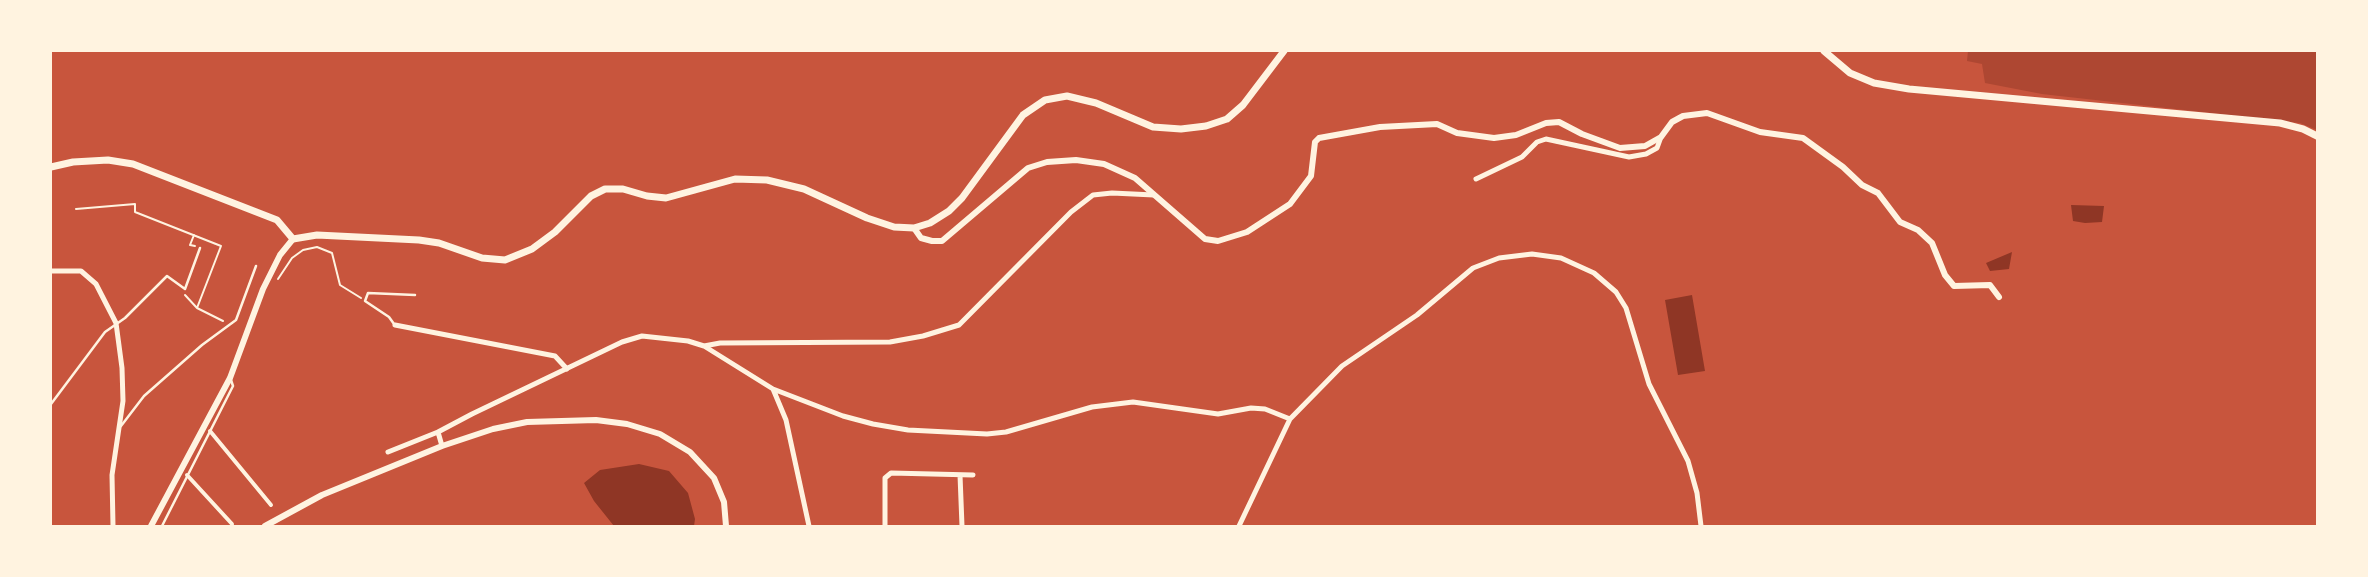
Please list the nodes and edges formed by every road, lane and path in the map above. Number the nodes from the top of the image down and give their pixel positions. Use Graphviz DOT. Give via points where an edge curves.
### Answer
graph roads {
  1 [pos="1284,51"];
  2 [pos="1824,51"];
  3 [pos="2317,136"];
  4 [pos="1661,137"];
  5 [pos="51,167"];
  6 [pos="1476,179"];
  7 [pos="1154,195"];
  8 [pos="76,209"];
  9 [pos="914,228"];
  10 [pos="194,235"];
  11 [pos="293,239"];
  12 [pos="200,248"];
  13 [pos="256,266"];
  14 [pos="51,271"];
  15 [pos="277,280"];
  16 [pos="185,289"];
  17 [pos="415,295"];
  18 [pos="1999,297"];
  19 [pos="365,300"];
  20 [pos="197,308"];
  21 [pos="116,323"];
  22 [pos="230,325"];
  23 [pos="395,326"];
  24 [pos="704,346"];
  25 [pos="567,369"];
  26 [pos="230,378"];
  27 [pos="773,389"];
  28 [pos="51,404"];
  29 [pos="1290,419"];
  30 [pos="119,429"];
  31 [pos="210,431"];
  32 [pos="438,432"];
  33 [pos="442,446"];
  34 [pos="388,452"];
  35 [pos="187,474"];
  36 [pos="960,475"];
  37 [pos="973,475"];
  38 [pos="271,505"];
  39 [pos="232,524"];
  40 [pos="113,526"];
  41 [pos="151,526"];
  42 [pos="162,526"];
  43 [pos="265,526"];
  44 [pos="726,526"];
  45 [pos="808,526"];
  46 [pos="884,526"];
  47 [pos="962,526"];
  48 [pos="1239,526"];
  49 [pos="1701,526"];
  1 -- 9 [label="main road" via="1243,106 1227,119 1206,126 1181,129 1153,127 1096,103 1067,96 1045,100 1024,115 949,211"];
  2 -- 3 [label="main road" via="1850,73 1874,83 2280,124"];
  4 -- 6 [label="street" via="1658,148 1629,157 1546,139 1537,142 1522,157"];
  4 -- 7 [label="street" via="1645,146 1620,148 1559,122 1494,138 1456,133 1437,124 1380,127 1320,138 1315,142 1311,176 1290,204 1247,232 1218,241 1205,239"];
  4 -- 18 [label="street" via="1672,122 1683,116 1707,113 1760,132 1803,138 1862,185 1878,193 1900,222 1918,230 1932,244 1945,276 1954,286 1990,285"];
  5 -- 11 [label="main road" via="108,160 133,164 276,220"];
  7 -- 9 [label="street" via="1135,178 1104,164 1076,160 1047,162 1028,168 942,241 921,238"];
  7 -- 24 [label="street" via="1093,195 1071,212 959,325 890,342"];
  8 -- 10 [label="path" via="135,204 135,212"];
  9 -- 11 [label="main road" via="894,227 868,218 804,188 767,180 735,179 666,198 623,189 606,189 591,196 532,250 505,260 482,258 439,243 419,240 317,235"];
  10 -- 12 [label="path" via="190,245"];
  10 -- 20 [label="path" via="221,246"];
  11 -- 26 [label="street" via="280,255 263,289"];
  12 -- 16 [label="lane"];
  13 -- 22 [label="lane" via="236,320"];
  14 -- 21 [label="street" via="81,271 96,284"];
  15 -- 19 [label="path" via="292,258 303,250 317,247 332,253 340,285"];
  16 -- 20 [label="path" via="185,297"];
  16 -- 21 [label="lane" via="167,276"];
  17 -- 19 [label="lane" via="368,293"];
  19 -- 23 [label="lane" via="389,317"];
  20 -- 22 [label="path"];
  21 -- 28 [label="lane" via="105,332"];
  21 -- 30 [label="street" via="123,401"];
  22 -- 30 [label="lane" via="144,396"];
  23 -- 25 [label="street" via="556,356"];
  24 -- 25 [label="street" via="642,336 622,342"];
  24 -- 27 [label="street"];
  25 -- 32 [label="street"];
  26 -- 31 [label="lane" via="233,386"];
  26 -- 41 [label="street"];
  27 -- 29 [label="street" via="842,416 908,430 1006,432 1092,407 1133,402 1218,414 1265,409"];
  27 -- 45 [label="street" via="786,420"];
  29 -- 48 [label="street"];
  29 -- 49 [label="street" via="1342,366 1417,315 1473,268 1499,258 1532,254 1561,258 1594,273 1616,292 1626,308 1649,384 1688,461 1697,493"];
  30 -- 40 [label="street" via="112,475"];
  31 -- 35 [label="lane"];
  31 -- 38 [label="street"];
  32 -- 33 [label="street"];
  32 -- 34 [label="street"];
  33 -- 43 [label="street" via="322,494"];
  33 -- 44 [label="street" via="528,422 596,420 627,424 660,434 690,452 714,478 724,502"];
  35 -- 39 [label="street"];
  35 -- 42 [label="lane"];
  36 -- 37 [label="street"];
  36 -- 46 [label="street" via="891,473 885,478"];
  36 -- 47 [label="street"];
}
